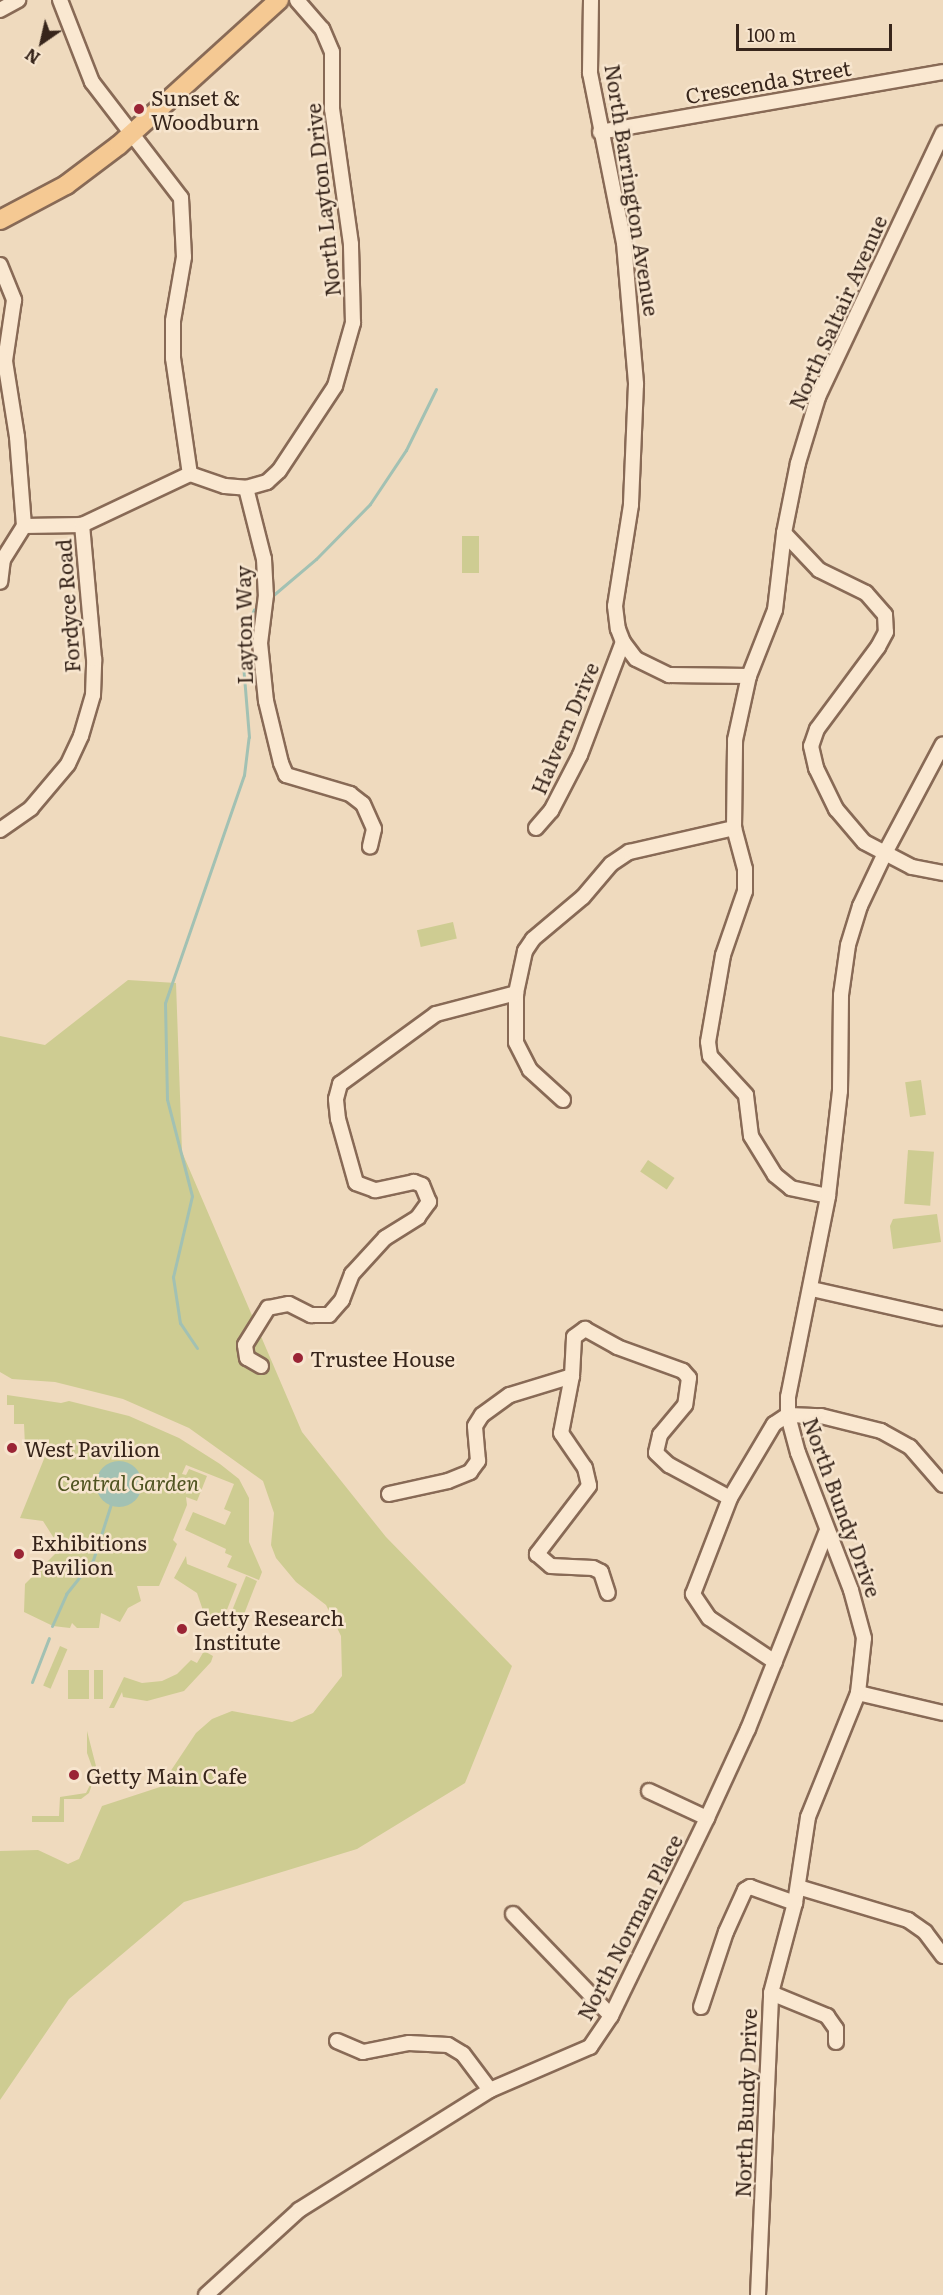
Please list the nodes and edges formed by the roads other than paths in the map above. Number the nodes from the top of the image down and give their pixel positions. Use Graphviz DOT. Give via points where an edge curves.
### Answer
graph roads {
  1 [pos="18,0"];
  2 [pos="60,0"];
  3 [pos="279,0"];
  4 [pos="297,0"];
  5 [pos="591,0"];
  6 [pos="0,10"];
  7 [pos="943,72"];
  8 [pos="600,132"];
  9 [pos="133,134"];
  10 [pos="943,134"];
  11 [pos="0,220"];
  12 [pos="0,265"];
  13 [pos="190,474"];
  14 [pos="246,488"];
  15 [pos="82,525"];
  16 [pos="24,526"];
  17 [pos="784,533"];
  18 [pos="0,582"];
  19 [pos="623,642"];
  20 [pos="749,676"];
  21 [pos="943,744"];
  22 [pos="536,828"];
  23 [pos="734,828"];
  24 [pos="0,830"];
  25 [pos="370,847"];
  26 [pos="885,853"];
  27 [pos="943,873"];
  28 [pos="516,993"];
  29 [pos="563,1100"];
  30 [pos="828,1196"];
  31 [pos="812,1289"];
  32 [pos="941,1317"];
  33 [pos="261,1366"];
  34 [pos="572,1376"];
  35 [pos="788,1415"];
  36 [pos="943,1485"];
  37 [pos="389,1494"];
  38 [pos="730,1498"];
  39 [pos="826,1533"];
  40 [pos="608,1593"];
  41 [pos="775,1662"];
  42 [pos="858,1693"];
  43 [pos="943,1713"];
  44 [pos="649,1791"];
  45 [pos="707,1818"];
  46 [pos="798,1887"];
  47 [pos="795,1903"];
  48 [pos="513,1914"];
  49 [pos="943,1956"];
  50 [pos="771,1993"];
  51 [pos="702,2007"];
  52 [pos="611,2016"];
  53 [pos="338,2041"];
  54 [pos="836,2042"];
  55 [pos="490,2090"];
  56 [pos="206,2295"];
  57 [pos="758,2295"];
  1 -- 6 [label="street"];
  2 -- 9 [label="street" via="92,82"];
  3 -- 9 [label="main road"];
  4 -- 14 [label="street, North Layton Drive" via="322,29 332,51 332,109 351,244 353,323 334,386 312,423 279,471 267,482"];
  5 -- 8 [label="street, North Barrington Avenue" via="590,73"];
  7 -- 8 [label="street, Crescenda Street"];
  8 -- 19 [label="street, North Barrington Avenue" via="624,243 634,334 636,457 615,606"];
  9 -- 11 [label="main road" via="66,185"];
  9 -- 13 [label="street" via="181,198 184,256 173,321 173,358"];
  10 -- 17 [label="street, North Saltair Avenue" via="818,397 798,464"];
  12 -- 16 [label="street" via="14,300 5,361 17,437"];
  13 -- 14 [label="street" via="225,486"];
  13 -- 15 [label="street"];
  14 -- 25 [label="street, Layton Way" via="264,559 266,596 260,643 266,701 281,763 286,775 350,794 363,804 374,829"];
  15 -- 16 [label="street"];
  15 -- 24 [label="street, Fordyce Road" via="94,659 93,694 68,764 31,808"];
  16 -- 18 [label="street" via="3,559"];
  17 -- 20 [label="street, North Saltair Avenue" via="775,610"];
  17 -- 26 [label="street" via="819,570 866,593 885,615 885,632 878,647 835,701 811,746 816,768 849,829"];
  19 -- 20 [label="street" via="636,659 669,675"];
  19 -- 22 [label="street, Halvern Drive" via="580,755 551,811"];
  20 -- 23 [label="street, North Saltair Avenue" via="735,740"];
  21 -- 26 [label="street, North Bundy Drive"];
  23 -- 28 [label="street" via="647,846 611,864 568,912 533,939 520,968"];
  23 -- 30 [label="street, North Saltair Avenue" via="745,869 745,891 723,955 708,1042 710,1056 746,1095 751,1136 775,1174 791,1188"];
  26 -- 27 [label="street" via="912,867"];
  26 -- 30 [label="street, North Bundy Drive" via="848,945 841,995 840,1091"];
  28 -- 29 [label="street" via="519,1052 543,1085"];
  28 -- 33 [label="street" via="436,1014 340,1084 336,1099 338,1119 356,1183 375,1190 414,1182 422,1185 429,1202 418,1217 385,1238 352,1274 338,1308 329,1315 311,1314 289,1304 268,1308 245,1345 247,1358"];
  30 -- 31 [label="street, North Bundy Drive"];
  31 -- 32 [label="street"];
  31 -- 35 [label="street, North Bundy Drive" via="788,1397"];
  34 -- 37 [label="street" via="510,1395 482,1415 475,1426 478,1461 470,1472"];
  34 -- 38 [label="street" via="573,1343 579,1332 591,1330 617,1347 683,1371 690,1388 685,1404 660,1435 656,1453 669,1465"];
  34 -- 40 [label="street" via="561,1432 585,1468 589,1486 537,1554 550,1566 593,1568 601,1572"];
  35 -- 36 [label="street" via="852,1421 881,1431 910,1447"];
  35 -- 38 [label="street" via="774,1424"];
  35 -- 39 [label="street, North Bundy Drive"];
  38 -- 41 [label="street" via="693,1594 709,1618"];
  39 -- 41 [label="street, North Norman Place"];
  39 -- 42 [label="street, North Bundy Drive" via="851,1590 864,1638"];
  41 -- 45 [label="street, North Norman Place"];
  42 -- 43 [label="street"];
  42 -- 46 [label="street, North Bundy Drive" via="808,1817"];
  44 -- 45 [label="street"];
  45 -- 52 [label="street, North Norman Place"];
  46 -- 47 [label="street, North Bundy Drive"];
  46 -- 49 [label="street" via="908,1920 925,1932"];
  47 -- 50 [label="street, North Bundy Drive"];
  47 -- 51 [label="street" via="750,1887 745,1890 726,1932"];
  48 -- 52 [label="street"];
  50 -- 54 [label="street" via="827,2016 836,2029"];
  50 -- 57 [label="street, North Bundy Drive"];
  52 -- 55 [label="street, North Norman Place" via="590,2048"];
  53 -- 55 [label="street" via="363,2052 419,2043 448,2045 463,2055"];
  55 -- 56 [label="street, North Norman Place" via="299,2210"];
}
